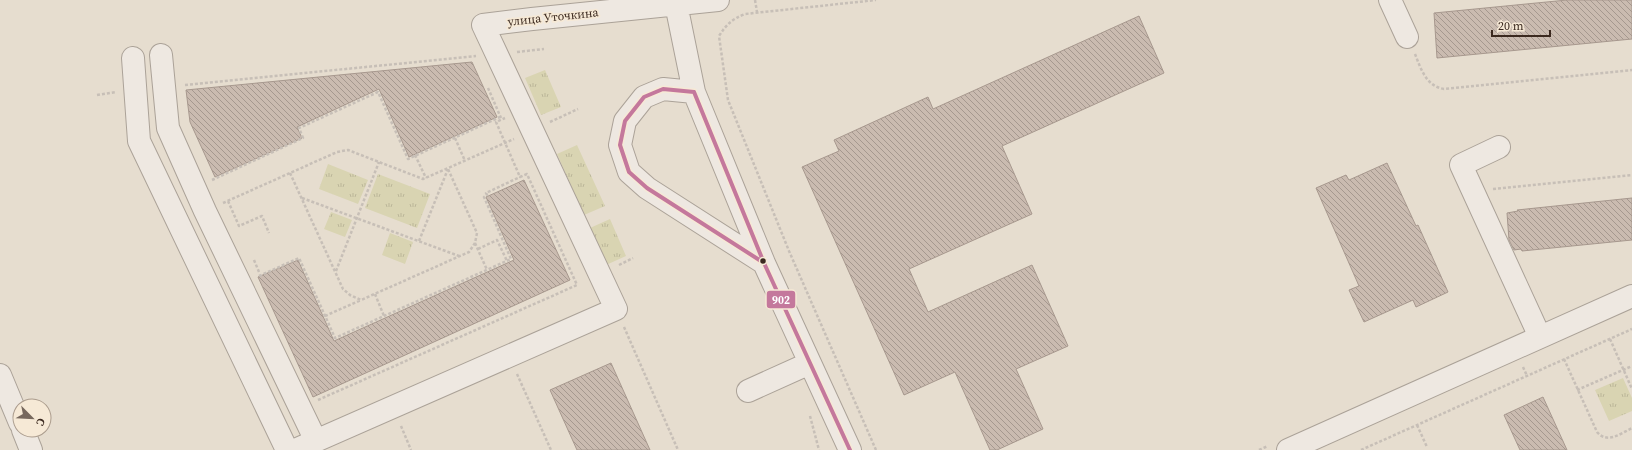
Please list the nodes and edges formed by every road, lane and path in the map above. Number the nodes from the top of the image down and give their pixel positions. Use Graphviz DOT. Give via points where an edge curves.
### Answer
graph roads {
  1 [pos="718,0"];
  2 [pos="755,0"];
  3 [pos="876,0"];
  4 [pos="1390,0"];
  5 [pos="676,4"];
  6 [pos="756,12"];
  7 [pos="1407,37"];
  8 [pos="544,50"];
  9 [pos="497,54"];
  10 [pos="161,55"];
  11 [pos="133,58"];
  12 [pos="1632,70"];
  13 [pos="1425,77"];
  14 [pos="164,87"];
  15 [pos="135,89"];
  16 [pos="694,92"];
  17 [pos="97,95"];
  18 [pos="578,109"];
  19 [pos="523,110"];
  20 [pos="500,117"];
  21 [pos="532,130"];
  22 [pos="455,138"];
  23 [pos="505,143"];
  24 [pos="1499,147"];
  25 [pos="415,156"];
  26 [pos="465,161"];
  27 [pos="379,162"];
  28 [pos="448,169"];
  29 [pos="290,173"];
  30 [pos="1632,175"];
  31 [pos="520,177"];
  32 [pos="211,178"];
  33 [pos="426,178"];
  34 [pos="1473,191"];
  35 [pos="302,198"];
  36 [pos="228,201"];
  37 [pos="205,211"];
  38 [pos="356,217"];
  39 [pos="269,233"];
  40 [pos="419,241"];
  41 [pos="475,244"];
  42 [pos="478,249"];
  43 [pos="460,256"];
  44 [pos="507,261"];
  45 [pos="764,263"];
  46 [pos="487,270"];
  47 [pos="336,271"];
  48 [pos="254,274"];
  49 [pos="374,294"];
  50 [pos="1632,296"];
  51 [pos="361,300"];
  52 [pos="616,309"];
  53 [pos="325,316"];
  54 [pos="384,316"];
  55 [pos="1632,329"];
  56 [pos="1540,337"];
  57 [pos="1610,339"];
  58 [pos="509,356"];
  59 [pos="1564,360"];
  60 [pos="810,363"];
  61 [pos="1632,366"];
  62 [pos="1623,370"];
  63 [pos="0,375"];
  64 [pos="1632,389"];
  65 [pos="1578,390"];
  66 [pos="748,391"];
  67 [pos="12,404"];
  68 [pos="312,404"];
  69 [pos="392,407"];
  70 [pos="1417,425"];
  71 [pos="1632,428"];
  72 [pos="26,438"];
  73 [pos="316,441"];
  74 [pos="1427,447"];
  75 [pos="31,450"];
  76 [pos="286,450"];
  77 [pos="295,450"];
  78 [pos="412,450"];
  79 [pos="552,450"];
  80 [pos="678,450"];
  81 [pos="850,450"];
  82 [pos="876,450"];
  83 [pos="1288,450"];
  84 [pos="1361,450"];
  1 -- 5 [label="street, улица Уточкина"];
  2 -- 6 [label="path"];
  3 -- 6 [label="path"];
  4 -- 7 [label="street"];
  5 -- 9 [label="street, улица Уточкина" via="484,25"];
  5 -- 16 [label="street"];
  6 -- 82 [label="path" via="734,18 719,36 728,100 789,251"];
  8 -- 9 [label="path"];
  9 -- 14 [label="path"];
  9 -- 19 [label="street"];
  10 -- 14 [label="street"];
  11 -- 15 [label="street"];
  12 -- 13 [label="path" via="1444,89 1434,86"];
  14 -- 37 [label="street" via="168,128"];
  15 -- 17 [label="path"];
  15 -- 76 [label="street" via="139,141"];
  16 -- 45 [label="street"];
  16 -- 45 [label="street" via="663,89 644,97 625,121 620,145 630,172 647,188"];
  18 -- 21 [label="path"];
  19 -- 21 [label="street"];
  19 -- 23 [label="path" via="496,122"];
  20 -- 22 [label="path"];
  21 -- 23 [label="path"];
  21 -- 52 [label="street"];
  22 -- 25 [label="path"];
  22 -- 26 [label="path"];
  23 -- 26 [label="path"];
  23 -- 31 [label="path"];
  24 -- 34 [label="street" via="1461,165"];
  25 -- 32 [label="path" via="408,159 378,92 299,128 303,138 212,180"];
  25 -- 33 [label="path"];
  26 -- 28 [label="path"];
  27 -- 29 [label="path" via="348,150 337,152"];
  27 -- 33 [label="path"];
  27 -- 38 [label="path"];
  28 -- 33 [label="path"];
  28 -- 40 [label="path"];
  28 -- 41 [label="path" via="477,233"];
  29 -- 35 [label="path"];
  29 -- 36 [label="path"];
  30 -- 34 [label="path"];
  31 -- 44 [label="path" via="486,193 484,197 511,259"];
  31 -- 68 [label="path" via="527,174 577,285"];
  34 -- 56 [label="street"];
  35 -- 38 [label="path"];
  35 -- 47 [label="path"];
  36 -- 37 [label="path"];
  36 -- 39 [label="path" via="239,226 262,216"];
  37 -- 73 [label="street"];
  38 -- 40 [label="path"];
  38 -- 47 [label="path"];
  40 -- 43 [label="path"];
  41 -- 42 [label="path"];
  41 -- 43 [label="path" via="469,252"];
  42 -- 44 [label="path" via="497,240"];
  42 -- 46 [label="path"];
  43 -- 49 [label="path"];
  44 -- 46 [label="path"];
  45 -- 60 [label="street"];
  46 -- 54 [label="path"];
  47 -- 51 [label="path" via="343,289"];
  48 -- 53 [label="path" via="256,278 299,258"];
  49 -- 51 [label="path"];
  49 -- 54 [label="path"];
  50 -- 56 [label="street"];
  51 -- 53 [label="path"];
  52 -- 58 [label="street"];
  52 -- 80 [label="path"];
  53 -- 54 [label="path" via="335,338"];
  55 -- 57 [label="path"];
  56 -- 83 [label="street"];
  57 -- 59 [label="path"];
  57 -- 62 [label="path"];
  58 -- 69 [label="street"];
  58 -- 79 [label="path"];
  59 -- 65 [label="path"];
  59 -- 70 [label="path"];
  60 -- 66 [label="street"];
  60 -- 81 [label="street"];
  61 -- 62 [label="path"];
  62 -- 64 [label="path"];
  62 -- 65 [label="path"];
  63 -- 67 [label="street"];
  65 -- 71 [label="path" via="1596,432 1601,437 1610,438"];
  69 -- 73 [label="street"];
  69 -- 78 [label="path"];
  70 -- 74 [label="path"];
  70 -- 84 [label="path"];
  72 -- 75 [label="street"];
  73 -- 77 [label="street"];
}
